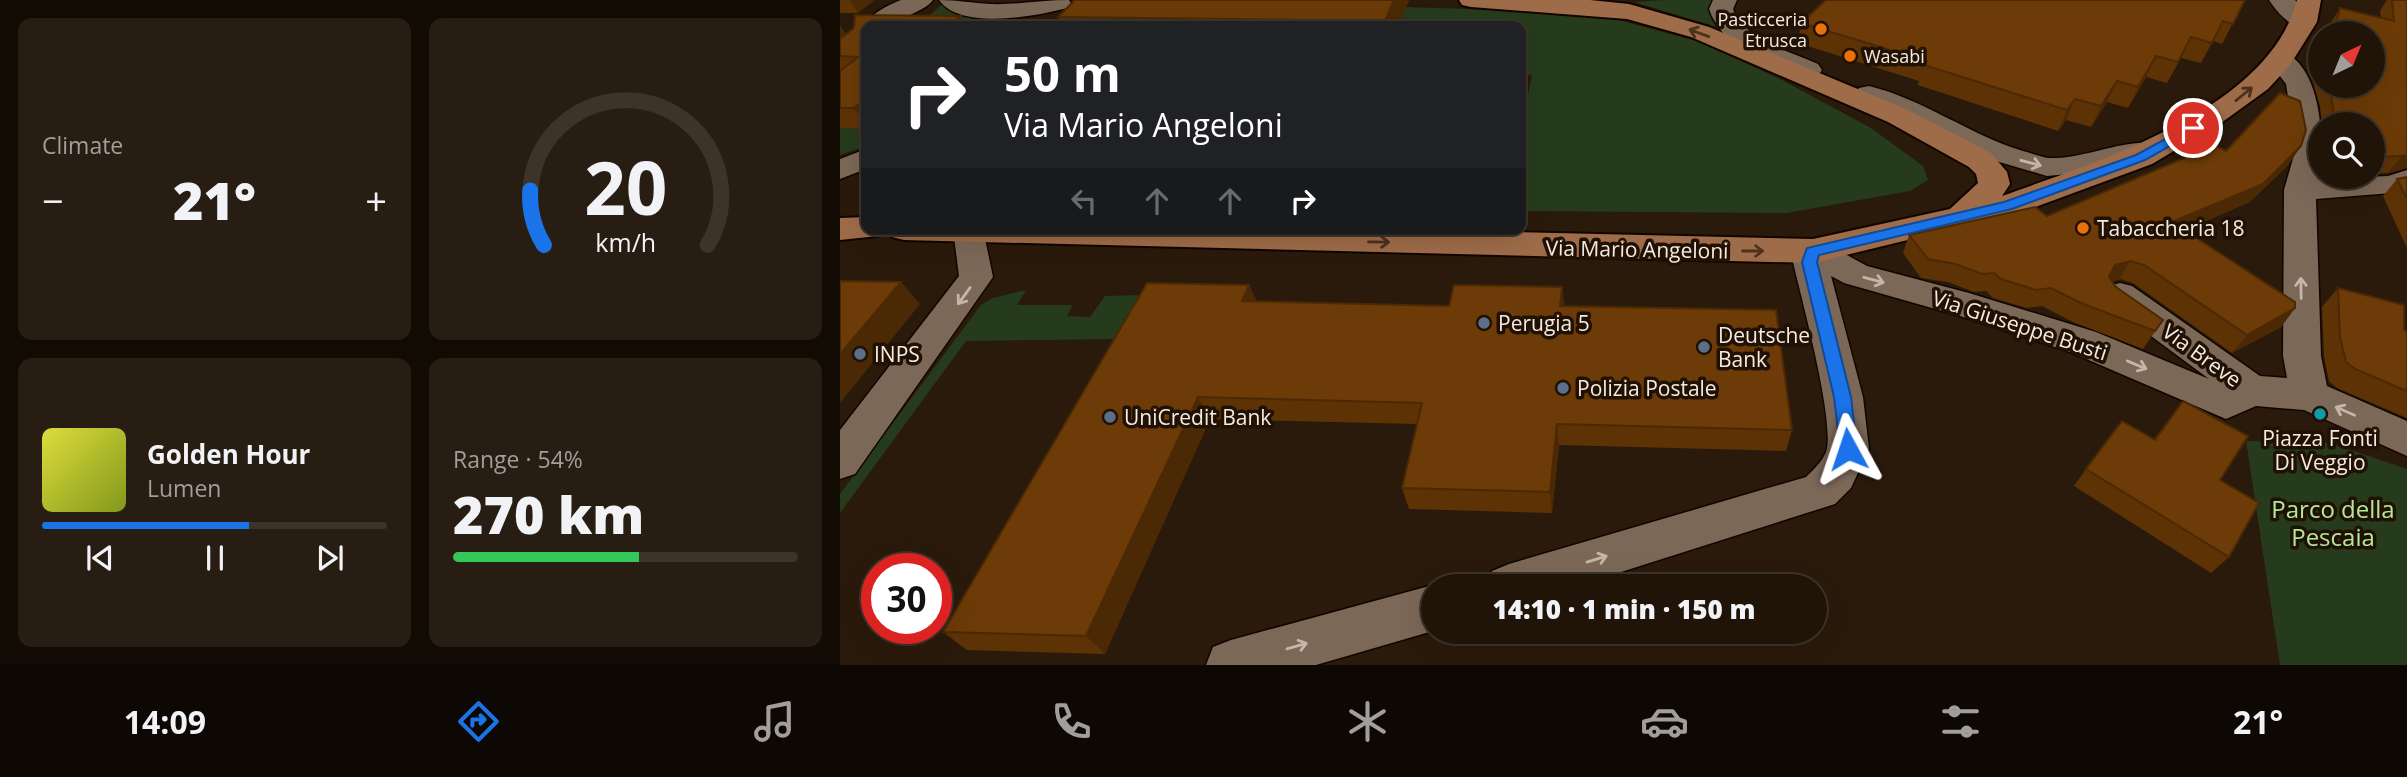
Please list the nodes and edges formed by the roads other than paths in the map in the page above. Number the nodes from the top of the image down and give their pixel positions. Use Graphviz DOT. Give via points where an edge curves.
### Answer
graph roads {
  1 [pos="922,0"];
  2 [pos="951,0"];
  3 [pos="1471,0"];
  4 [pos="1725,0"];
  5 [pos="2281,0"];
  6 [pos="1065,1"];
  7 [pos="2306,11"];
  8 [pos="881,21"];
  9 [pos="905,21"];
  10 [pos="1024,21"];
  11 [pos="2280,59"];
  12 [pos="2158,148"];
  13 [pos="861,160"];
  14 [pos="840,170"];
  15 [pos="2407,179"];
  16 [pos="2300,190"];
  17 [pos="1959,218"];
  18 [pos="861,228"];
  19 [pos="840,229"];
  20 [pos="969,235"];
  21 [pos="1101,235"];
  22 [pos="1812,251"];
  23 [pos="2119,294"];
  24 [pos="2309,395"];
  25 [pos="2239,397"];
  26 [pos="2407,439"];
  27 [pos="840,462"];
  28 [pos="1548,574"];
  29 [pos="1421,611"];
  30 [pos="1231,665"];
  1 -- 8 [label="street"];
  1 -- 9 [label="street"];
  2 -- 6 [label="street" via="988,10"];
  17 -- 3 [label="main road, one-way" via="1994,184 1991,172 1980,160 1898,116 1667,22 1578,6"];
  4 -- 12 [label="street, one-way" via="1721,9 1727,25 1744,39 1989,150 2047,167 2066,167"];
  5 -- 7 [label="street, Via Mario Angeloni"];
  6 -- 10 [label="street"];
  7 -- 11 [label="main road, Via Mario Angeloni"];
  12 -- 11 [label="main road, Via Mario Angeloni, one-way" via="2238,100"];
  11 -- 16 [label="street" via="2299,83 2311,148"];
  12 -- 17 [label="main road, Via Mario Angeloni" via="2047,192"];
  13 -- 14 [label="street"];
  15 -- 16 [label="street" via="2393,185"];
  24 -- 16 [label="street, one-way" via="2302,356"];
  17 -- 22 [label="main road, Via Mario Angeloni"];
  18 -- 19 [label="main road"];
  20 -- 27 [label="street, one-way" via="976,277"];
  21 -- 22 [label="main road, Via Mario Angeloni, one-way"];
  22 -- 25 [label="street, Via Giuseppe Busti, one-way" via="1856,275 1969,306"];
  28 -- 22 [label="street, one-way" via="1820,491 1836,475 1848,449 1843,397 1810,262"];
  23 -- 25 [label="street, Via Breve"];
  24 -- 25 [label="street"];
  26 -- 24 [label="street, one-way"];
  30 -- 29 [label="street, one-way"];
}
